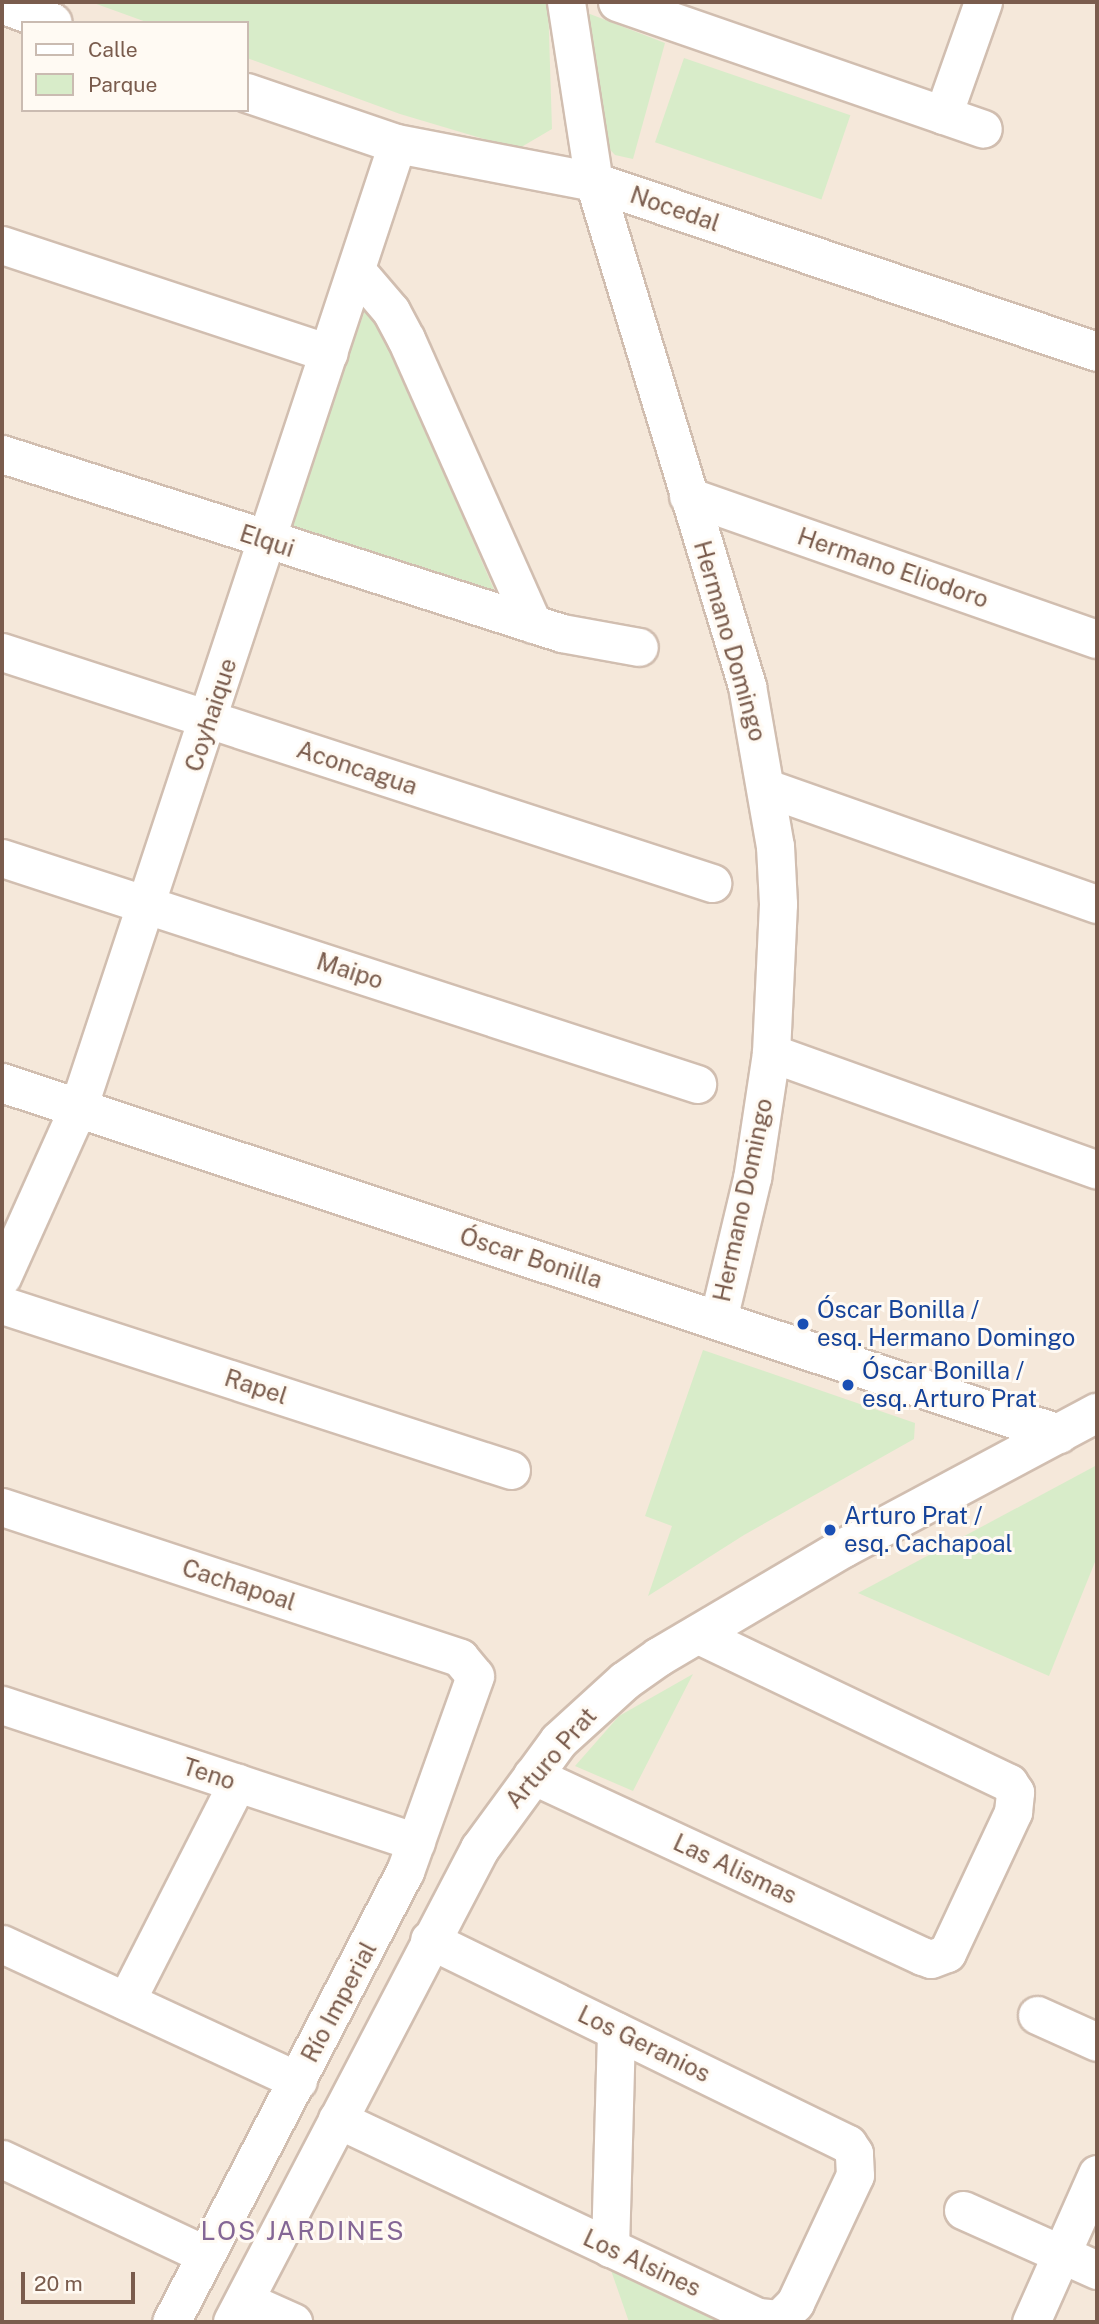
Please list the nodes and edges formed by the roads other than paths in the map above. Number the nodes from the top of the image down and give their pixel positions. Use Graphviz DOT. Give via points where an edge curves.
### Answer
graph roads {
  1 [pos="566,2"];
  2 [pos="617,2"];
  3 [pos="983,2"];
  4 [pos="2,4"];
  5 [pos="679,12"];
  6 [pos="48,21"];
  7 [pos="248,93"];
  8 [pos="943,115"];
  9 [pos="983,129"];
  10 [pos="397,145"];
  11 [pos="594,181"];
  12 [pos="2,245"];
  13 [pos="356,270"];
  14 [pos="1097,352"];
  15 [pos="329,353"];
  16 [pos="2,454"];
  17 [pos="688,496"];
  18 [pos="266,542"];
  19 [pos="533,624"];
  20 [pos="1097,639"];
  21 [pos="639,648"];
  22 [pos="2,652"];
  23 [pos="209,720"];
  24 [pos="768,788"];
  25 [pos="2,858"];
  26 [pos="712,883"];
  27 [pos="1097,904"];
  28 [pos="148,906"];
  29 [pos="771,1053"];
  30 [pos="2,1083"];
  31 [pos="697,1084"];
  32 [pos="78,1108"];
  33 [pos="1097,1170"];
  34 [pos="2,1277"];
  35 [pos="2,1305"];
  36 [pos="718,1320"];
  37 [pos="1097,1413"];
  38 [pos="1059,1434"];
  39 [pos="511,1470"];
  40 [pos="2,1507"];
  41 [pos="697,1634"];
  42 [pos="473,1668"];
  43 [pos="2,1705"];
  44 [pos="532,1775"];
  45 [pos="237,1783"];
  46 [pos="416,1842"];
  47 [pos="429,1940"];
  48 [pos="2,1944"];
  49 [pos="126,2001"];
  50 [pos="1037,2015"];
  51 [pos="616,2031"];
  52 [pos="1097,2042"];
  53 [pos="298,2081"];
  54 [pos="337,2119"];
  55 [pos="855,2153"];
  56 [pos="2,2159"];
  57 [pos="1097,2174"];
  58 [pos="963,2210"];
  59 [pos="610,2248"];
  60 [pos="1061,2254"];
  61 [pos="206,2255"];
  62 [pos="1097,2270"];
  63 [pos="238,2311"];
  64 [pos="171,2322"];
  65 [pos="293,2322"];
  66 [pos="1031,2322"];
  1 -- 11 [label="street, Hermano Domingo"];
  2 -- 5 [label="street"];
  3 -- 8 [label="street"];
  4 -- 6 [label="street"];
  5 -- 8 [label="street"];
  7 -- 10 [label="street, Nocedal"];
  8 -- 9 [label="street"];
  10 -- 11 [label="street, Nocedal"];
  10 -- 13 [label="street, Coyhaique"];
  11 -- 14 [label="street, Nocedal"];
  11 -- 17 [label="street, Hermano Domingo"];
  12 -- 15 [label="street"];
  13 -- 15 [label="street, Coyhaique"];
  13 -- 19 [label="street" via="391,311 406,339"];
  15 -- 18 [label="street, Coyhaique"];
  16 -- 18 [label="street, Elqui"];
  17 -- 20 [label="street, Hermano Eliodoro"];
  17 -- 24 [label="street, Hermano Domingo" via="747,686"];
  18 -- 19 [label="street, Elqui"];
  18 -- 23 [label="street, Coyhaique"];
  19 -- 21 [label="street, Elqui"];
  22 -- 23 [label="street, Aconcagua"];
  23 -- 26 [label="street, Aconcagua"];
  23 -- 28 [label="street, Coyhaique"];
  24 -- 27 [label="street"];
  24 -- 29 [label="street, Hermano Domingo" via="778,904"];
  25 -- 28 [label="street, Maipo"];
  28 -- 31 [label="street, Maipo"];
  28 -- 32 [label="street, Coyhaique"];
  29 -- 33 [label="street"];
  29 -- 36 [label="street, Hermano Domingo" via="752,1178"];
  30 -- 32 [label="street, Óscar Bonilla"];
  32 -- 34 [label="street, Coyhaique"];
  32 -- 36 [label="street, Óscar Bonilla"];
  35 -- 39 [label="street, Rapel"];
  36 -- 38 [label="street, Óscar Bonilla"];
  37 -- 38 [label="street, Arturo Prat"];
  38 -- 41 [label="street, Arturo Prat" via="844,1548"];
  40 -- 42 [label="street, Cachapoal" via="460,1658"];
  41 -- 44 [label="street, Arturo Prat" via="625,1681 559,1741"];
  41 -- 44 [label="street, Las Alismas" via="1000,1777 1014,1792 1013,1812 952,1944 940,1958 922,1956"];
  42 -- 46 [label="street, Río Imperial" via="474,1684"];
  43 -- 45 [label="street, Teno"];
  44 -- 47 [label="street, Arturo Prat" via="480,1849"];
  45 -- 46 [label="street, Teno"];
  45 -- 49 [label="street"];
  46 -- 53 [label="street, Río Imperial" via="387,1909"];
  47 -- 51 [label="street, Los Geranios"];
  47 -- 54 [label="street, Arturo Prat"];
  48 -- 49 [label="street"];
  49 -- 53 [label="street"];
  50 -- 52 [label="street"];
  51 -- 55 [label="street, Los Geranios" via="839,2138"];
  51 -- 59 [label="street"];
  53 -- 61 [label="street, Río Imperial"];
  54 -- 59 [label="street, Los Alsines"];
  54 -- 63 [label="street, Arturo Prat"];
  55 -- 59 [label="street, Los Alsines" via="855,2175 795,2303 779,2319 758,2317"];
  56 -- 61 [label="street"];
  57 -- 60 [label="street"];
  58 -- 60 [label="street"];
  60 -- 62 [label="street"];
  60 -- 66 [label="street"];
  61 -- 64 [label="street, Río Imperial"];
  63 -- 65 [label="street"];
}
